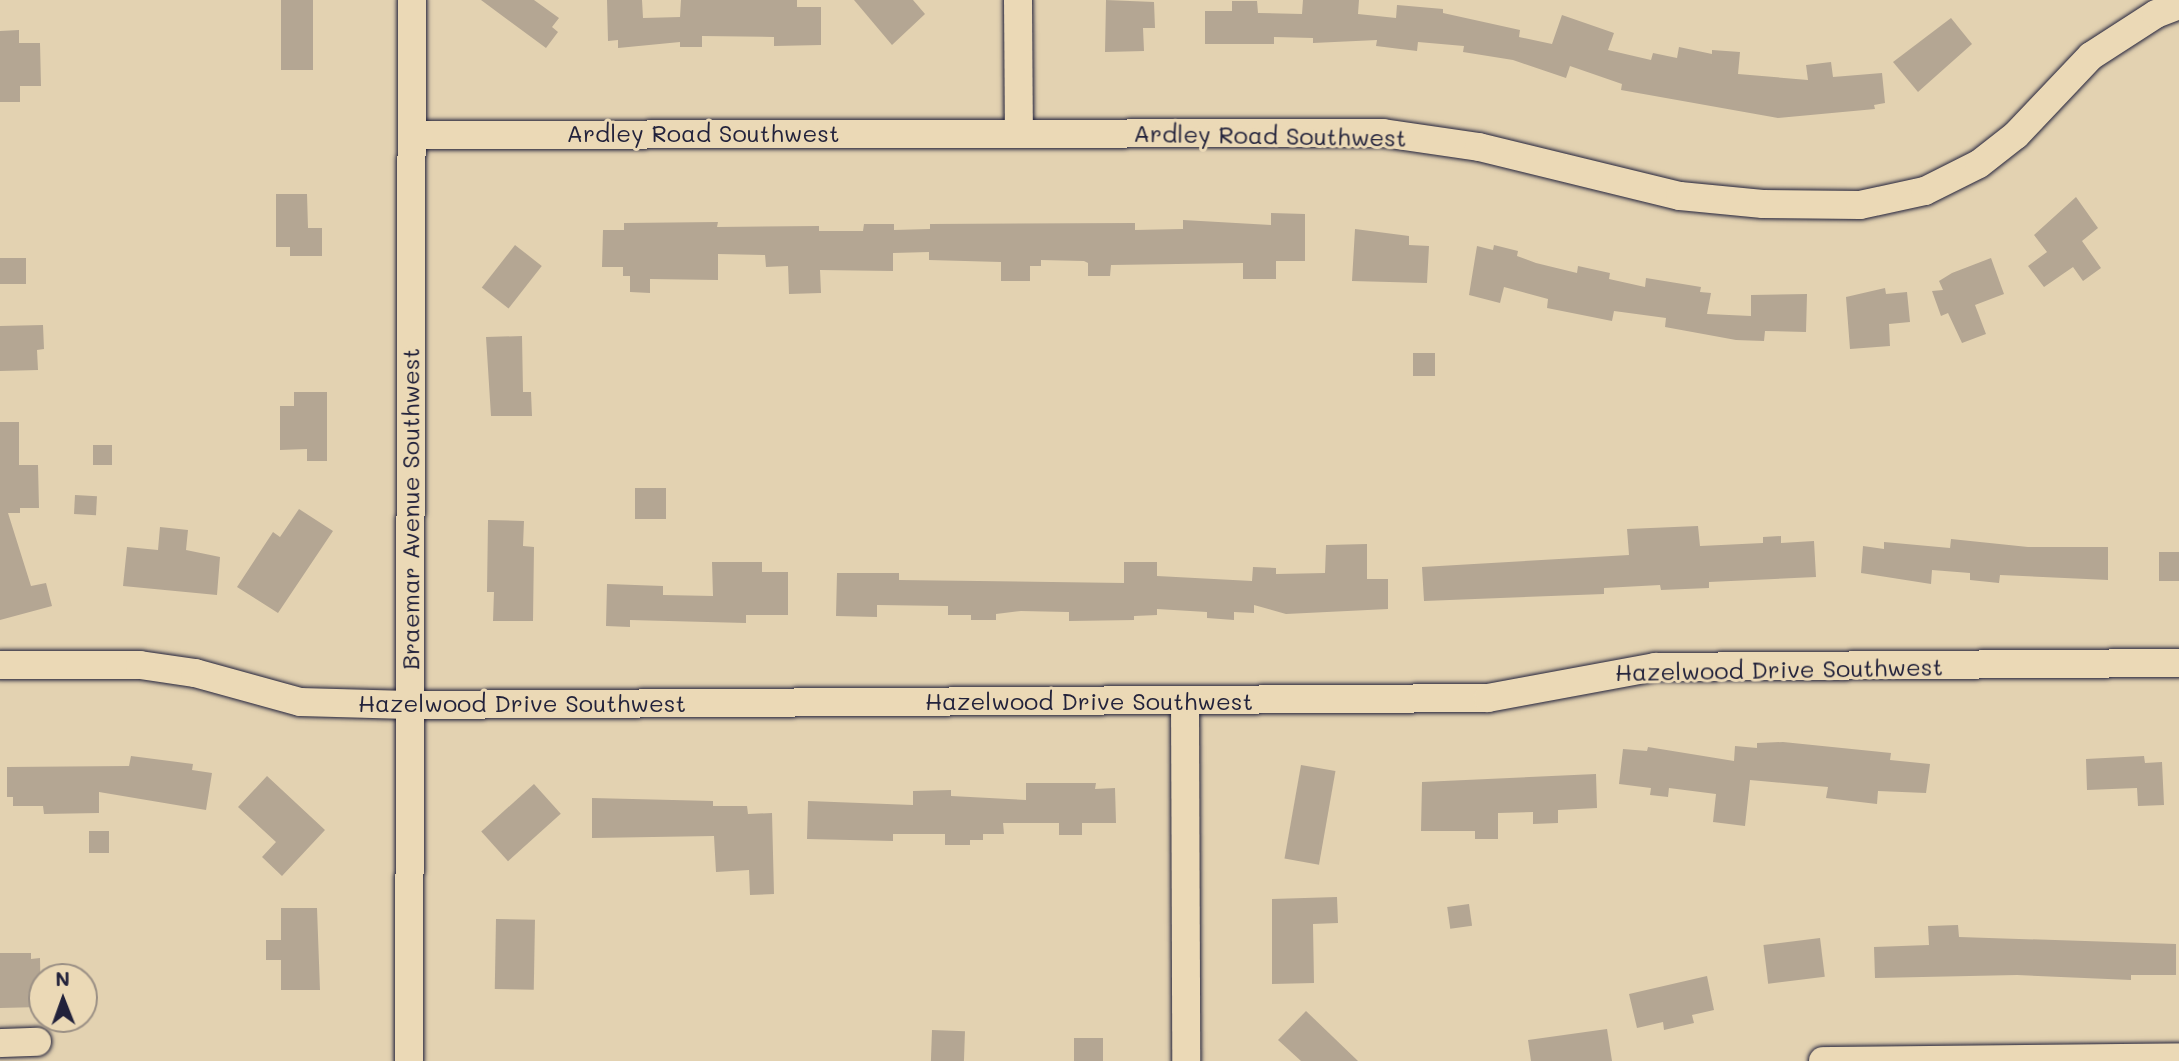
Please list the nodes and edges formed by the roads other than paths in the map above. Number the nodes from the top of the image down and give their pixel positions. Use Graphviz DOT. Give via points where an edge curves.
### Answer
graph roads {
  1 [pos="412,0"];
  2 [pos="1018,0"];
  3 [pos="2179,5"];
  4 [pos="1019,130"];
  5 [pos="413,135"];
  6 [pos="2179,663"];
  7 [pos="0,665"];
  8 [pos="1185,700"];
  9 [pos="409,705"];
  10 [pos="37,1042"];
  11 [pos="0,1043"];
  12 [pos="2179,1057"];
  13 [pos="410,1061"];
  14 [pos="1186,1061"];
  15 [pos="1823,1061"];
  1 -- 5 [label="street, Braemar Avenue Southwest"];
  2 -- 4 [label="street"];
  3 -- 4 [label="street, Ardley Road Southwest" via="2155,14 2091,56 2015,135 1979,164 1925,191 1860,205 1763,204 1680,196 1479,147 1383,133"];
  4 -- 5 [label="street, Ardley Road Southwest"];
  5 -- 9 [label="street, Braemar Avenue Southwest"];
  6 -- 8 [label="street, Hazelwood Drive Southwest" via="1655,667 1488,698"];
  7 -- 9 [label="street, Hazelwood Drive Southwest" via="140,665 195,673 300,702"];
  8 -- 9 [label="street, Hazelwood Drive Southwest"];
  8 -- 14 [label="street"];
  9 -- 13 [label="street, Braemar Avenue Southwest"];
  10 -- 11 [label="street"];
  12 -- 15 [label="street"];
}
